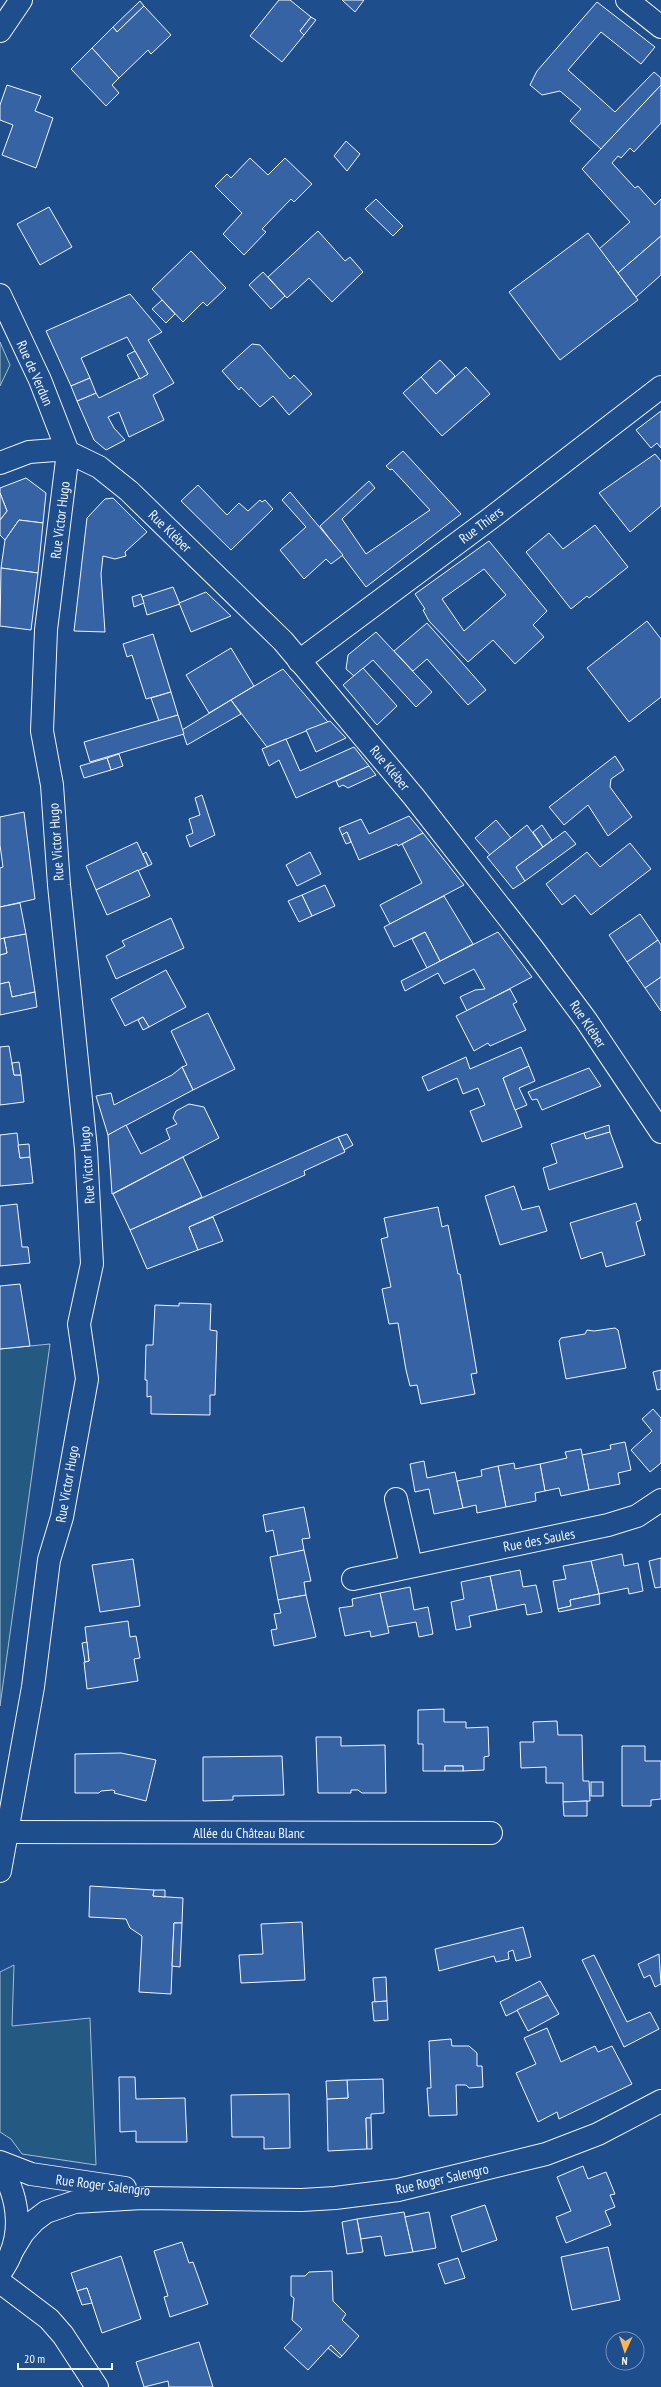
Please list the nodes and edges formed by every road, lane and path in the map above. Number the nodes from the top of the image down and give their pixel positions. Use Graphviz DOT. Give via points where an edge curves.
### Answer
graph roads {
  1 [pos="21,0"];
  2 [pos="627,0"];
  3 [pos="661,27"];
  4 [pos="0,31"];
  5 [pos="0,295"];
  6 [pos="661,387"];
  7 [pos="68,452"];
  8 [pos="0,463"];
  9 [pos="299,661"];
  10 [pos="661,1132"];
  11 [pos="396,1499"];
  12 [pos="661,1500"];
  13 [pos="411,1565"];
  14 [pos="353,1579"];
  15 [pos="7,1832"];
  16 [pos="491,1832"];
  17 [pos="0,1871"];
  18 [pos="661,2101"];
  19 [pos="0,2162"];
  20 [pos="0,2167"];
  21 [pos="210,2198"];
  22 [pos="12,2250"];
  23 [pos="0,2273"];
  24 [pos="0,2282"];
  25 [pos="97,2387"];
  1 -- 4 [label="street"];
  2 -- 3 [label="street"];
  5 -- 7 [label="street, Rue de Verdun" via="40,380"];
  6 -- 9 [label="street, Rue Thiers"];
  7 -- 8 [label="street, Rue Kléber" via="40,449"];
  7 -- 9 [label="street, Rue Kléber" via="115,478 266,625"];
  7 -- 15 [label="street, Rue Victor Hugo" via="46,630 42,731 52,785 59,886 86,1149 92,1264 78,1324 87,1379 62,1517 49,1560 32,1687"];
  9 -- 10 [label="street, Rue Kléber" via="424,808 533,949 582,1015"];
  11 -- 13 [label="street"];
  12 -- 13 [label="street, Rue des Saules" via="637,1516 608,1526"];
  13 -- 14 [label="street, Rue des Saules"];
  15 -- 16 [label="street, Allée du Château Blanc"];
  15 -- 17 [label="street, Rue Victor Hugo"];
  18 -- 21 [label="street, Rue Roger Salengro" via="598,2134 546,2154 398,2190 302,2200"];
  19 -- 21 [label="street, Rue Roger Salengro" via="38,2176"];
  20 -- 22 [label="street" via="17,2206 17,2229"];
  21 -- 22 [label="street, Rue Roger Salengro" via="114,2198 61,2205 34,2221"];
  22 -- 23 [label="street"];
  24 -- 25 [label="street" via="49,2320 63,2335"];
}
